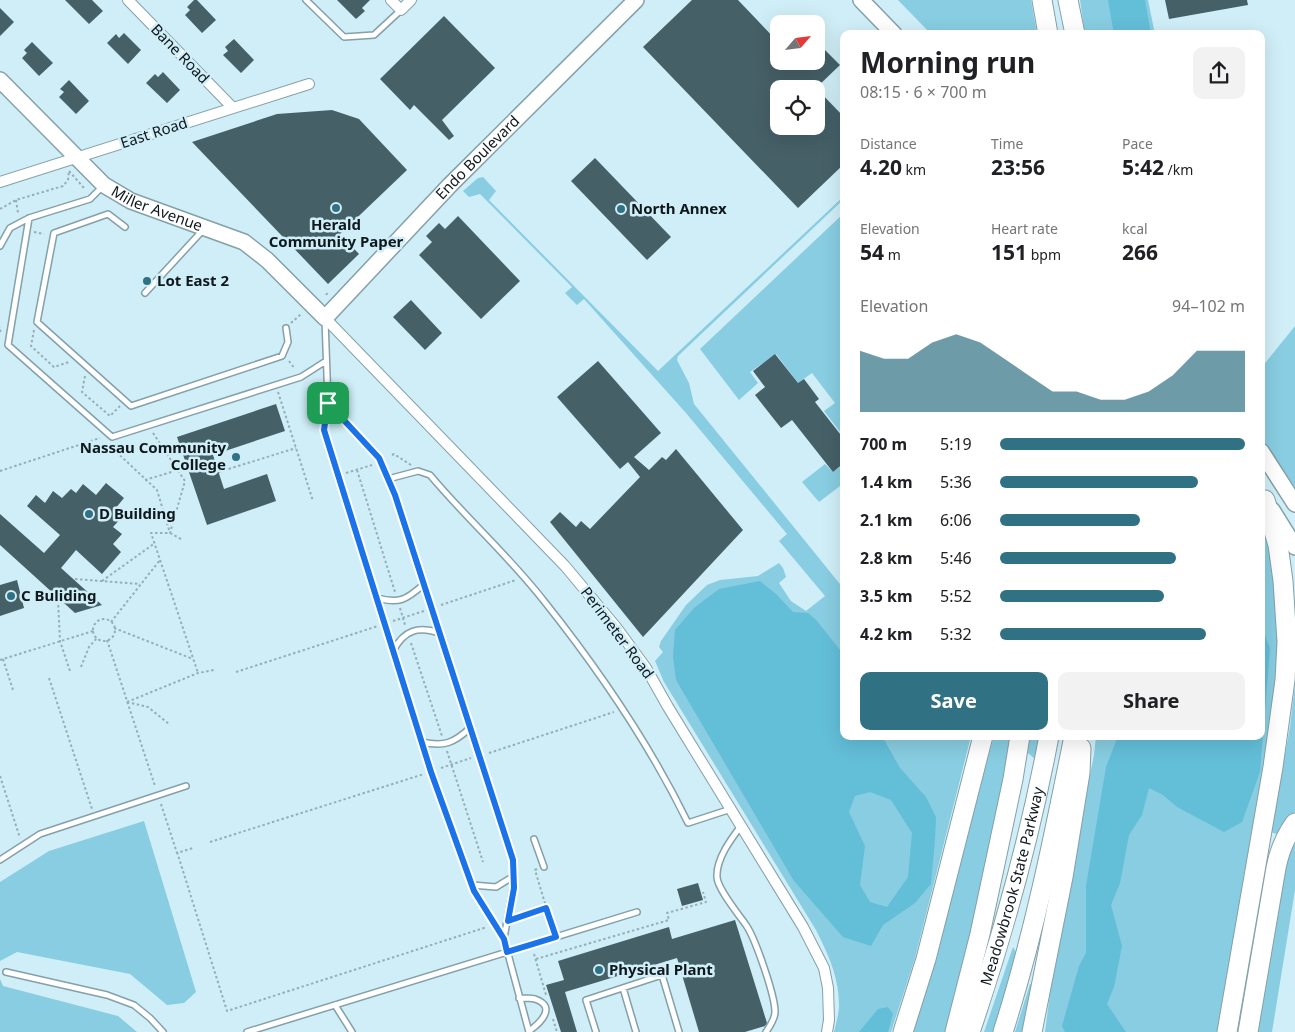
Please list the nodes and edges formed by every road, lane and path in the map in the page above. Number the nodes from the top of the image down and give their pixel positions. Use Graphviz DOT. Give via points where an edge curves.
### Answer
graph roads {
  1 [pos="128,0"];
  2 [pos="306,0"];
  3 [pos="391,0"];
  4 [pos="410,0"];
  5 [pos="636,0"];
  6 [pos="860,0"];
  7 [pos="1042,0"];
  8 [pos="1068,0"];
  9 [pos="400,10"];
  10 [pos="890,30"];
  11 [pos="1047,30"];
  12 [pos="1074,30"];
  13 [pos="0,80"];
  14 [pos="309,84"];
  15 [pos="233,108"];
  16 [pos="76,158"];
  17 [pos="0,182"];
  18 [pos="104,185"];
  19 [pos="84,188"];
  20 [pos="16,200"];
  21 [pos="0,209"];
  22 [pos="18,213"];
  23 [pos="29,218"];
  24 [pos="125,227"];
  25 [pos="205,227"];
  26 [pos="34,232"];
  27 [pos="48,235"];
  28 [pos="0,246"];
  29 [pos="329,291"];
  30 [pos="145,292"];
  31 [pos="326,295"];
  32 [pos="302,312"];
  33 [pos="325,318"];
  34 [pos="36,326"];
  35 [pos="286,328"];
  36 [pos="287,358"];
  37 [pos="72,361"];
  38 [pos="326,362"];
  39 [pos="85,372"];
  40 [pos="299,374"];
  41 [pos="278,392"];
  42 [pos="125,401"];
  43 [pos="328,403"];
  44 [pos="153,433"];
  45 [pos="100,438"];
  46 [pos="110,446"];
  47 [pos="296,448"];
  48 [pos="1265,457"];
  49 [pos="376,464"];
  50 [pos="188,467"];
  51 [pos="178,470"];
  52 [pos="357,470"];
  53 [pos="0,471"];
  54 [pos="219,472"];
  55 [pos="350,472"];
  56 [pos="388,479"];
  57 [pos="145,480"];
  58 [pos="1265,500"];
  59 [pos="313,501"];
  60 [pos="1265,503"];
  61 [pos="1295,504"];
  62 [pos="170,532"];
  63 [pos="181,539"];
  64 [pos="155,543"];
  65 [pos="1295,547"];
  66 [pos="160,560"];
  67 [pos="75,578"];
  68 [pos="523,578"];
  69 [pos="102,581"];
  70 [pos="141,584"];
  71 [pos="423,585"];
  72 [pos="396,594"];
  73 [pos="377,598"];
  74 [pos="58,600"];
  75 [pos="441,605"];
  76 [pos="399,606"];
  77 [pos="424,611"];
  78 [pos="403,618"];
  79 [pos="111,622"];
  80 [pos="392,622"];
  81 [pos="378,626"];
  82 [pos="114,628"];
  83 [pos="406,629"];
  84 [pos="93,631"];
  85 [pos="440,633"];
  86 [pos="97,638"];
  87 [pos="107,640"];
  88 [pos="410,640"];
  89 [pos="60,641"];
  90 [pos="393,651"];
  91 [pos="194,659"];
  92 [pos="2,660"];
  93 [pos="81,667"];
  94 [pos="214,670"];
  95 [pos="70,671"];
  96 [pos="236,672"];
  97 [pos="198,673"];
  98 [pos="48,678"];
  99 [pos="13,690"];
  100 [pos="127,702"];
  101 [pos="623,709"];
  102 [pos="169,724"];
  103 [pos="470,728"];
  104 [pos="443,739"];
  105 [pos="982,740"];
  106 [pos="1019,740"];
  107 [pos="1048,740"];
  108 [pos="1073,740"];
  109 [pos="1082,740"];
  110 [pos="422,742"];
  111 [pos="446,749"];
  112 [pos="489,753"];
  113 [pos="471,758"];
  114 [pos="451,765"];
  115 [pos="441,768"];
  116 [pos="424,774"];
  117 [pos="0,776"];
  118 [pos="155,786"];
  119 [pos="186,786"];
  120 [pos="160,804"];
  121 [pos="731,809"];
  122 [pos="94,816"];
  123 [pos="1295,823"];
  124 [pos="741,826"];
  125 [pos="534,839"];
  126 [pos="210,842"];
  127 [pos="23,845"];
  128 [pos="193,848"];
  129 [pos="177,852"];
  130 [pos="0,860"];
  131 [pos="483,862"];
  132 [pos="544,868"];
  133 [pos="514,876"];
  134 [pos="472,885"];
  135 [pos="703,892"];
  136 [pos="546,908"];
  137 [pos="637,912"];
  138 [pos="508,921"];
  139 [pos="495,925"];
  140 [pos="556,937"];
  141 [pos="504,939"];
  142 [pos="531,944"];
  143 [pos="507,952"];
  144 [pos="536,959"];
  145 [pos="6,972"];
  146 [pos="623,988"];
  147 [pos="519,998"];
  148 [pos="548,1002"];
  149 [pos="335,1005"];
  150 [pos="552,1017"];
  151 [pos="163,1032"];
  152 [pos="247,1032"];
  153 [pos="352,1032"];
  154 [pos="529,1032"];
  155 [pos="557,1032"];
  156 [pos="596,1032"];
  157 [pos="636,1032"];
  158 [pos="679,1032"];
  159 [pos="766,1032"];
  160 [pos="827,1032"];
  161 [pos="903,1032"];
  162 [pos="955,1032"];
  163 [pos="970,1032"];
  164 [pos="1003,1032"];
  165 [pos="1032,1032"];
  166 [pos="1227,1032"];
  167 [pos="1248,1032"];
  1 -- 15 [label="street, Bane Road"];
  2 -- 9 [label="lane" via="344,37 374,35"];
  3 -- 9 [label="street"];
  4 -- 9 [label="street"];
  5 -- 33 [label="street, Endo Boulevard" via="450,185"];
  6 -- 10 [label="street"];
  7 -- 11 [label="highway"];
  8 -- 12 [label="highway"];
  13 -- 16 [label="street, Miller Avenue"];
  14 -- 15 [label="street, East Road"];
  15 -- 16 [label="street, East Road"];
  16 -- 17 [label="street, East Road"];
  16 -- 18 [label="street, Miller Avenue"];
  18 -- 23 [label="lane" via="90,199"];
  18 -- 25 [label="street, Miller Avenue" via="131,201"];
  19 -- 20 [label="path" via="69,171 63,186"];
  20 -- 21 [label="path"];
  20 -- 22 [label="path"];
  23 -- 28 [label="lane" via="10,228"];
  23 -- 38 [label="lane" via="8,345 112,437 301,377"];
  24 -- 42 [label="lane" via="108,214 54,233 37,322"];
  25 -- 30 [label="lane"];
  25 -- 33 [label="street, Miller Avenue" via="244,242 267,260"];
  26 -- 27 [label="path"];
  29 -- 31 [label="path"];
  32 -- 35 [label="path"];
  33 -- 38 [label="lane"];
  33 -- 121 [label="street, Perimeter Road" via="565,566 616,627 646,668"];
  34 -- 37 [label="path" via="30,347 54,367"];
  35 -- 42 [label="lane" via="288,342 282,356 131,406"];
  36 -- 40 [label="path"];
  38 -- 43 [label="lane"];
  39 -- 42 [label="path" via="82,392 108,417"];
  41 -- 47 [label="path"];
  43 -- 56 [label="lane" via="379,458"];
  43 -- 73 [label="lane" via="324,430"];
  44 -- 51 [label="path"];
  45 -- 53 [label="path"];
  46 -- 57 [label="path"];
  47 -- 54 [label="path"];
  47 -- 59 [label="path"];
  48 -- 61 [label="street"];
  49 -- 52 [label="path"];
  50 -- 51 [label="path"];
  51 -- 57 [label="path"];
  51 -- 62 [label="path" via="185,481"];
  52 -- 55 [label="path"];
  52 -- 72 [label="path"];
  56 -- 68 [label="lane" via="418,471 430,475"];
  56 -- 71 [label="lane"];
  57 -- 62 [label="path" via="157,490"];
  58 -- 65 [label="street"];
  60 -- 166 [label="highway" via="1278,545 1283,581 1287,642 1285,680 1272,777"];
  62 -- 63 [label="path"];
  62 -- 64 [label="path" via="151,533"];
  64 -- 66 [label="path"];
  64 -- 69 [label="path"];
  66 -- 70 [label="path"];
  66 -- 91 [label="path"];
  67 -- 69 [label="path"];
  68 -- 75 [label="path"];
  68 -- 101 [label="lane" via="544,600"];
  69 -- 70 [label="path"];
  70 -- 79 [label="path"];
  71 -- 73 [label="lane" via="402,600"];
  71 -- 85 [label="lane"];
  73 -- 90 [label="lane"];
  74 -- 89 [label="path"];
  76 -- 78 [label="path"];
  77 -- 78 [label="path"];
  78 -- 80 [label="path"];
  78 -- 83 [label="path"];
  79 -- 82 [label="path"];
  79 -- 84 [label="path" via="100,620"];
  81 -- 96 [label="path"];
  82 -- 87 [label="path" via="113,636"];
  82 -- 91 [label="path"];
  84 -- 86 [label="path"];
  84 -- 89 [label="path"];
  85 -- 90 [label="lane" via="428,629 413,631 399,640"];
  85 -- 103 [label="lane"];
  86 -- 87 [label="path"];
  86 -- 93 [label="path"];
  87 -- 100 [label="path"];
  88 -- 104 [label="path"];
  89 -- 92 [label="path"];
  89 -- 95 [label="path"];
  90 -- 110 [label="lane"];
  91 -- 97 [label="path"];
  92 -- 99 [label="path"];
  94 -- 97 [label="path"];
  97 -- 100 [label="path"];
  98 -- 122 [label="path"];
  100 -- 102 [label="path" via="148,707"];
  100 -- 118 [label="path"];
  101 -- 112 [label="path"];
  101 -- 121 [label="lane" via="688,823"];
  103 -- 110 [label="lane" via="444,744"];
  103 -- 133 [label="lane" via="513,860"];
  105 -- 161 [label="highway" via="926,959"];
  106 -- 162 [label="highway" via="980,934"];
  107 -- 163 [label="highway, Meadowbrook State Parkway" via="1005,924"];
  108 -- 164 [label="highway, Meadowbrook State Parkway" via="1046,874"];
  109 -- 165 [label="highway" via="1080,773 1063,877"];
  110 -- 134 [label="lane"];
  111 -- 114 [label="path"];
  113 -- 114 [label="path"];
  114 -- 115 [label="path"];
  114 -- 131 [label="path"];
  116 -- 126 [label="path"];
  117 -- 127 [label="path"];
  119 -- 122 [label="lane"];
  120 -- 129 [label="path"];
  121 -- 124 [label="street, Perimeter Road"];
  122 -- 127 [label="lane" via="40,834"];
  123 -- 167 [label="highway" via="1279,853"];
  124 -- 159 [label="lane" via="719,862 716,878 728,901 748,927 763,964 775,1013"];
  124 -- 160 [label="street, Perimeter Road" via="803,927 824,968 828,988"];
  125 -- 132 [label="lane"];
  127 -- 130 [label="lane"];
  128 -- 129 [label="path"];
  129 -- 139 [label="path" via="227,1011"];
  132 -- 136 [label="path" via="535,870"];
  133 -- 134 [label="lane" via="496,887"];
  133 -- 138 [label="lane"];
  134 -- 139 [label="lane"];
  135 -- 144 [label="path" via="706,902 667,913 669,920"];
  136 -- 138 [label="path"];
  136 -- 140 [label="path"];
  137 -- 140 [label="lane"];
  138 -- 141 [label="lane"];
  139 -- 141 [label="lane"];
  140 -- 142 [label="lane"];
  141 -- 143 [label="lane"];
  142 -- 143 [label="lane"];
  142 -- 144 [label="path"];
  143 -- 147 [label="lane"];
  143 -- 149 [label="lane"];
  144 -- 148 [label="path"];
  145 -- 151 [label="lane" via="134,1005"];
  146 -- 156 [label="lane" via="586,1000"];
  146 -- 157 [label="lane"];
  146 -- 158 [label="lane" via="662,975"];
  147 -- 154 [label="lane"];
  147 -- 154 [label="lane" via="535,999 546,1009 545,1016"];
  149 -- 152 [label="lane"];
  149 -- 153 [label="lane"];
  150 -- 155 [label="path"];
}
